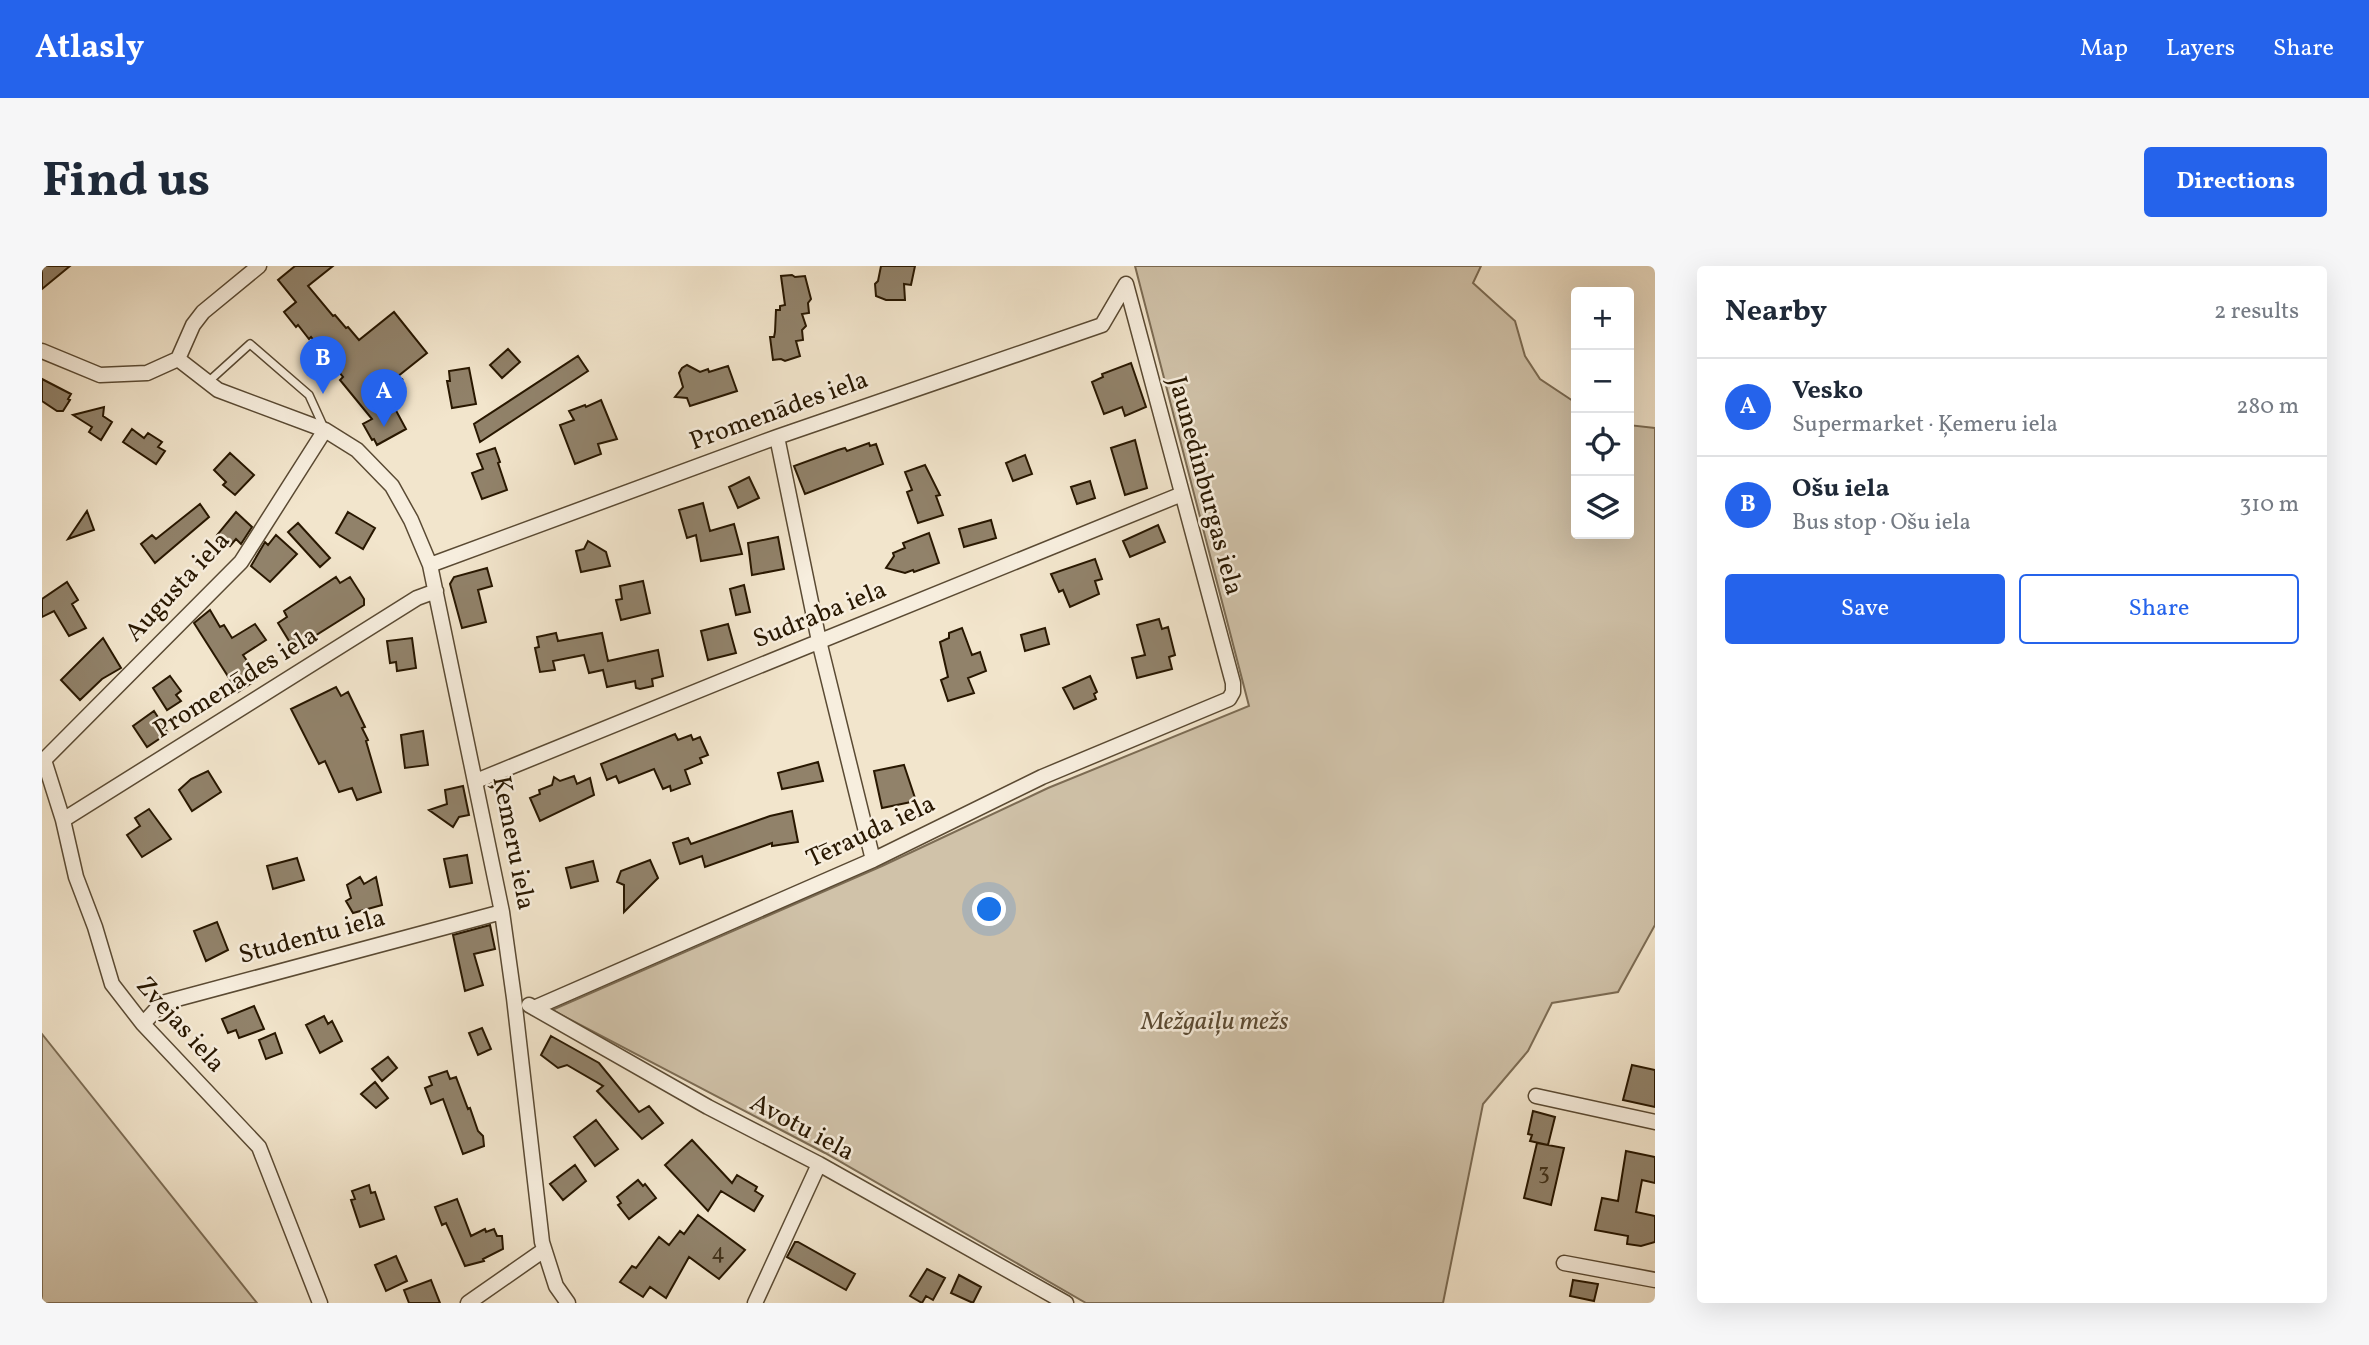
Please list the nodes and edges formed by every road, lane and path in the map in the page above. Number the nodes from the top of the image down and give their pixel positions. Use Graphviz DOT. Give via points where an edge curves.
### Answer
graph roads {
  1 [pos="259,266"];
  2 [pos="1126,284"];
  3 [pos="42,351"];
  4 [pos="178,359"];
  5 [pos="208,382"];
  6 [pos="325,430"];
  7 [pos="776,438"];
  8 [pos="1182,494"];
  9 [pos="430,565"];
  10 [pos="436,591"];
  11 [pos="819,641"];
  12 [pos="1228,699"];
  13 [pos="44,760"];
  14 [pos="476,781"];
  15 [pos="63,820"];
  16 [pos="873,860"];
  17 [pos="502,912"];
  18 [pos="514,998"];
  19 [pos="534,1008"];
  20 [pos="143,1024"];
  21 [pos="1536,1096"];
  22 [pos="1655,1122"];
  23 [pos="819,1164"];
  24 [pos="544,1250"];
  25 [pos="1564,1263"];
  26 [pos="1655,1280"];
  27 [pos="320,1303"];
  28 [pos="468,1303"];
  29 [pos="568,1303"];
  30 [pos="755,1303"];
  31 [pos="1066,1303"];
  1 -- 4 [label="street" via="203,313"];
  2 -- 7 [label="street, Promenādes iela" via="1102,325"];
  2 -- 8 [label="street, Jaunedinburgas iela"];
  3 -- 4 [label="street" via="100,375 147,373"];
  4 -- 5 [label="street, Ķemeru iela"];
  5 -- 6 [label="street, Ķemeru iela" via="218,390"];
  5 -- 6 [label="lane" via="250,344 309,395"];
  6 -- 9 [label="street, Ķemeru iela" via="356,450 392,486"];
  6 -- 13 [label="street, Augusta iela" via="241,562"];
  7 -- 9 [label="street, Promenādes iela"];
  7 -- 11 [label="street"];
  8 -- 11 [label="street, Sudraba iela"];
  8 -- 12 [label="street, Jaunedinburgas iela" via="1233,683"];
  9 -- 10 [label="street, Ķemeru iela"];
  10 -- 14 [label="street, Ķemeru iela"];
  10 -- 15 [label="street, Promenādes iela" via="417,598"];
  11 -- 14 [label="street, Sudraba iela"];
  11 -- 16 [label="street"];
  12 -- 16 [label="street, Tērauda iela" via="1042,777"];
  13 -- 15 [label="street, Zvejas iela"];
  14 -- 17 [label="street, Ķemeru iela"];
  15 -- 20 [label="street, Zvejas iela" via="76,877 112,985"];
  16 -- 19 [label="street, Tērauda iela"];
  17 -- 18 [label="street, Ķemeru iela"];
  17 -- 20 [label="street, Studentu iela" via="162,1003"];
  18 -- 19 [label="street, Avotu iela"];
  18 -- 24 [label="street, Ķemeru iela"];
  19 -- 23 [label="street, Avotu iela"];
  20 -- 27 [label="street, Zvejas iela" via="259,1147"];
  21 -- 22 [label="street"];
  23 -- 30 [label="street"];
  23 -- 31 [label="street, Avotu iela"];
  24 -- 28 [label="street"];
  24 -- 29 [label="street, Ķemeru iela" via="556,1286"];
  25 -- 26 [label="street"];
}
